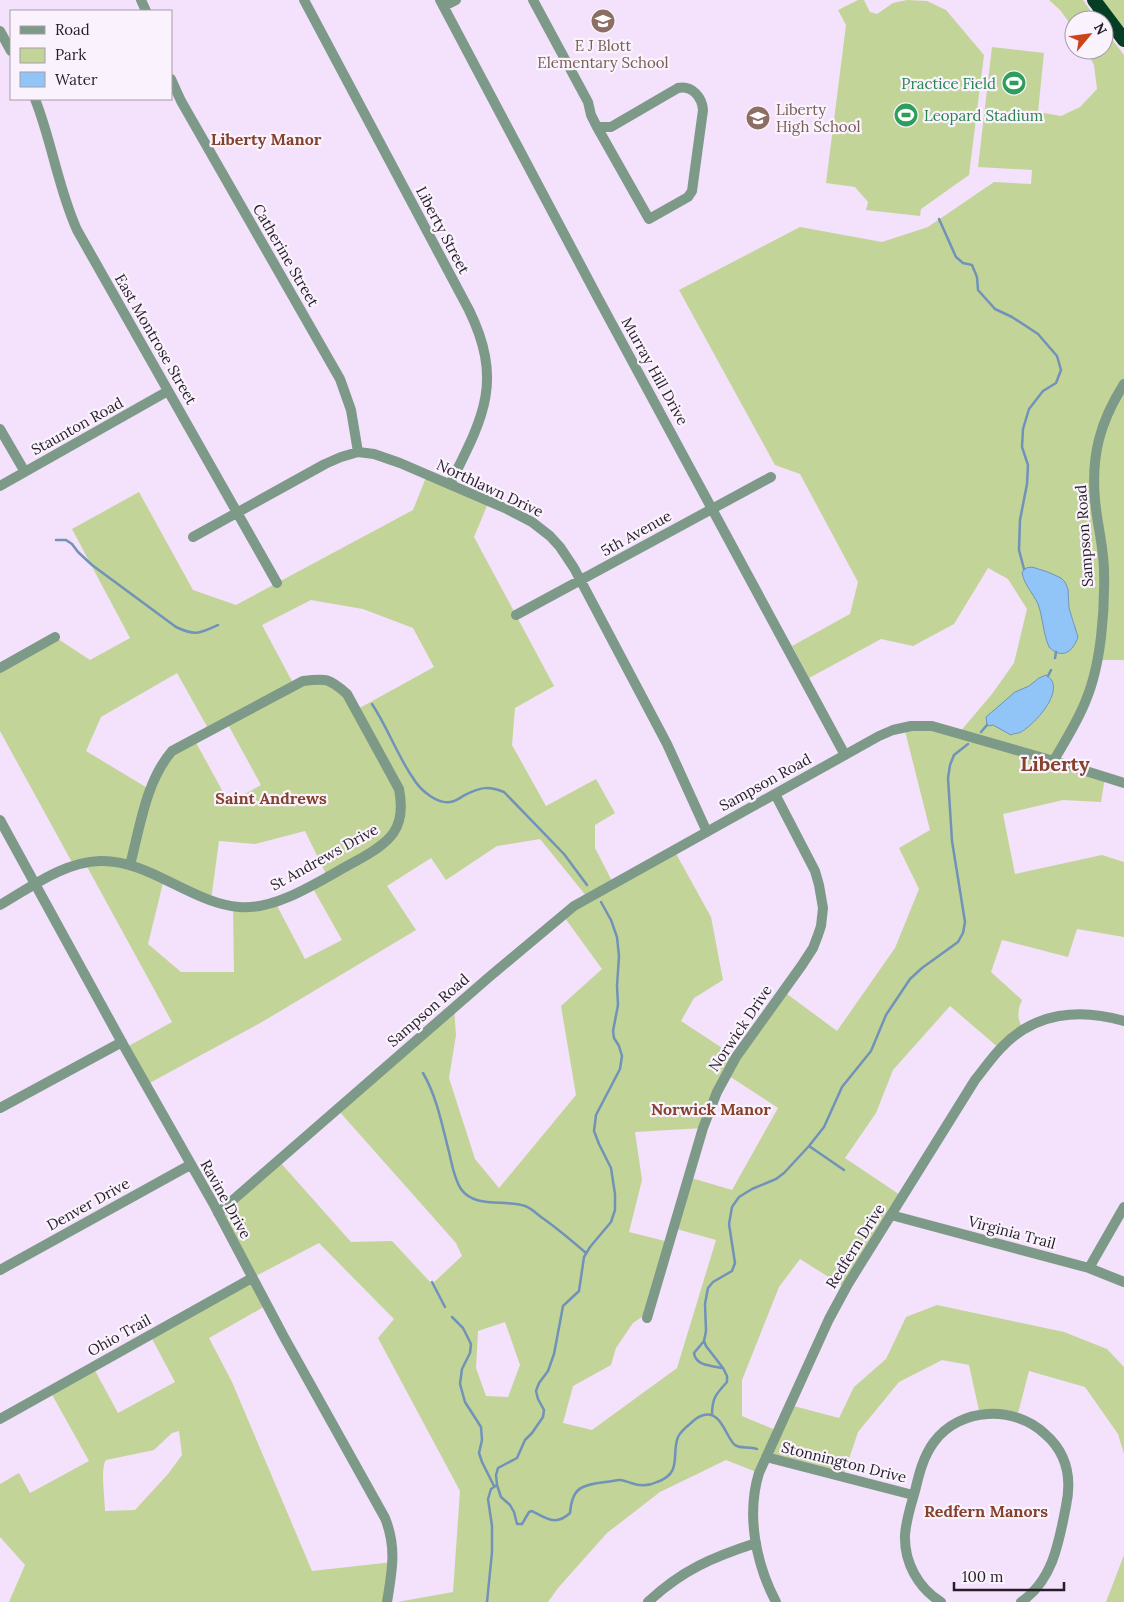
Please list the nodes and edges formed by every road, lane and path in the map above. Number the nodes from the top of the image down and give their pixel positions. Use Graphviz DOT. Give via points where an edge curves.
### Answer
graph roads {
  1 [pos="304,0"];
  2 [pos="456,0"];
  3 [pos="533,0"];
  4 [pos="1094,0"];
  5 [pos="442,3"];
  6 [pos="0,31"];
  7 [pos="1124,40"];
  8 [pos="10,49"];
  9 [pos="172,81"];
  10 [pos="35,100"];
  11 [pos="597,127"];
  12 [pos="1124,384"];
  13 [pos="168,391"];
  14 [pos="0,429"];
  15 [pos="358,452"];
  16 [pos="25,472"];
  17 [pos="771,477"];
  18 [pos="450,484"];
  19 [pos="0,486"];
  20 [pos="712,509"];
  21 [pos="238,513"];
  22 [pos="194,537"];
  23 [pos="580,581"];
  24 [pos="277,584"];
  25 [pos="516,615"];
  26 [pos="55,637"];
  27 [pos="0,668"];
  28 [pos="845,755"];
  29 [pos="1054,760"];
  30 [pos="1124,784"];
  31 [pos="775,794"];
  32 [pos="0,820"];
  33 [pos="707,832"];
  34 [pos="130,865"];
  35 [pos="35,885"];
  36 [pos="0,905"];
  37 [pos="1124,1021"];
  38 [pos="122,1042"];
  39 [pos="0,1108"];
  40 [pos="190,1164"];
  41 [pos="1124,1207"];
  42 [pos="218,1213"];
  43 [pos="891,1215"];
  44 [pos="1089,1268"];
  45 [pos="0,1270"];
  46 [pos="252,1278"];
  47 [pos="1124,1282"];
  48 [pos="647,1318"];
  49 [pos="0,1419"];
  50 [pos="766,1458"];
  51 [pos="914,1496"];
  52 [pos="756,1542"];
  53 [pos="387,1602"];
  54 [pos="648,1602"];
  55 [pos="776,1602"];
  56 [pos="941,1602"];
  57 [pos="1021,1602"];
  1 -- 18 [label="street, Liberty Street" via="482,339 488,372 485,401 474,434"];
  2 -- 5 [label="street"];
  3 -- 11 [label="street" via="588,102"];
  4 -- 7 [label="highway"];
  5 -- 20 [label="street, Murray Hill Drive"];
  6 -- 8 [label="street"];
  9 -- 15 [label="street, Catherine Street" via="340,379 351,410"];
  10 -- 13 [label="street, East Montrose Street" via="65,201 84,245"];
  11 -- 11 [label="street" via="649,219 688,197 692,191 703,110 692,89 678,88 611,127"];
  12 -- 29 [label="street, Sampson Road" via="1104,423 1096,460 1095,500 1104,572 1098,658 1086,701"];
  13 -- 16 [label="street, Staunton Road"];
  13 -- 21 [label="street, East Montrose Street"];
  14 -- 16 [label="street"];
  15 -- 18 [label="street, Northlawn Drive" via="374,454"];
  15 -- 21 [label="street" via="326,464"];
  16 -- 19 [label="street, Staunton Road"];
  17 -- 20 [label="street, 5th Avenue"];
  18 -- 23 [label="street, Northlawn Drive" via="540,527 560,547"];
  20 -- 23 [label="street, 5th Avenue"];
  20 -- 28 [label="street, Murray Hill Drive"];
  21 -- 22 [label="street"];
  21 -- 24 [label="street, East Montrose Street"];
  23 -- 25 [label="street, 5th Avenue"];
  23 -- 33 [label="street, Northlawn Drive" via="668,744"];
  26 -- 27 [label="street"];
  28 -- 29 [label="street, Sampson Road" via="893,730 921,725"];
  28 -- 31 [label="street, Sampson Road"];
  29 -- 30 [label="street"];
  31 -- 33 [label="street, Sampson Road"];
  31 -- 48 [label="street, Norwick Drive" via="819,885 823,908 821,926 813,948 736,1057 717,1092 703,1128"];
  32 -- 35 [label="street, Ravine Drive"];
  33 -- 42 [label="street, Sampson Road" via="562,914"];
  34 -- 34 [label="street, St Andrews Drive" via="222,904 260,907 285,899 391,838 400,821 402,804 399,789 347,694 334,682 320,679 302,681 172,751 152,782"];
  34 -- 35 [label="street, St Andrews Drive" via="112,860 85,862"];
  35 -- 36 [label="street, St Andrews Drive"];
  35 -- 38 [label="street, Ravine Drive"];
  37 -- 43 [label="street, Redfern Drive" via="1074,1014 1045,1019 1015,1035 975,1080"];
  38 -- 39 [label="street"];
  38 -- 40 [label="street, Ravine Drive"];
  40 -- 42 [label="street, Ravine Drive"];
  40 -- 45 [label="street, Denver Drive"];
  41 -- 44 [label="street"];
  42 -- 46 [label="street, Ravine Drive"];
  43 -- 44 [label="street, Virginia Trail"];
  43 -- 50 [label="street, Redfern Drive" via="829,1319"];
  44 -- 47 [label="street, Virginia Trail"];
  46 -- 49 [label="street, Ohio Trail"];
  46 -- 53 [label="street, Ravine Drive" via="385,1518 393,1550"];
  50 -- 51 [label="street, Stonnington Drive"];
  50 -- 52 [label="street, Redfern Drive" via="753,1496"];
  51 -- 56 [label="street, Stonnington Drive" via="905,1534 906,1551 923,1586"];
  51 -- 57 [label="street, Stonnington Drive" via="923,1461 930,1448 942,1433 961,1421 987,1414 1009,1415 1030,1423 1047,1436 1061,1454 1066,1468 1068,1495 1049,1570 1040,1586"];
  52 -- 54 [label="street" via="702,1563"];
  52 -- 55 [label="street, Redfern Drive" via="767,1583"];
}
